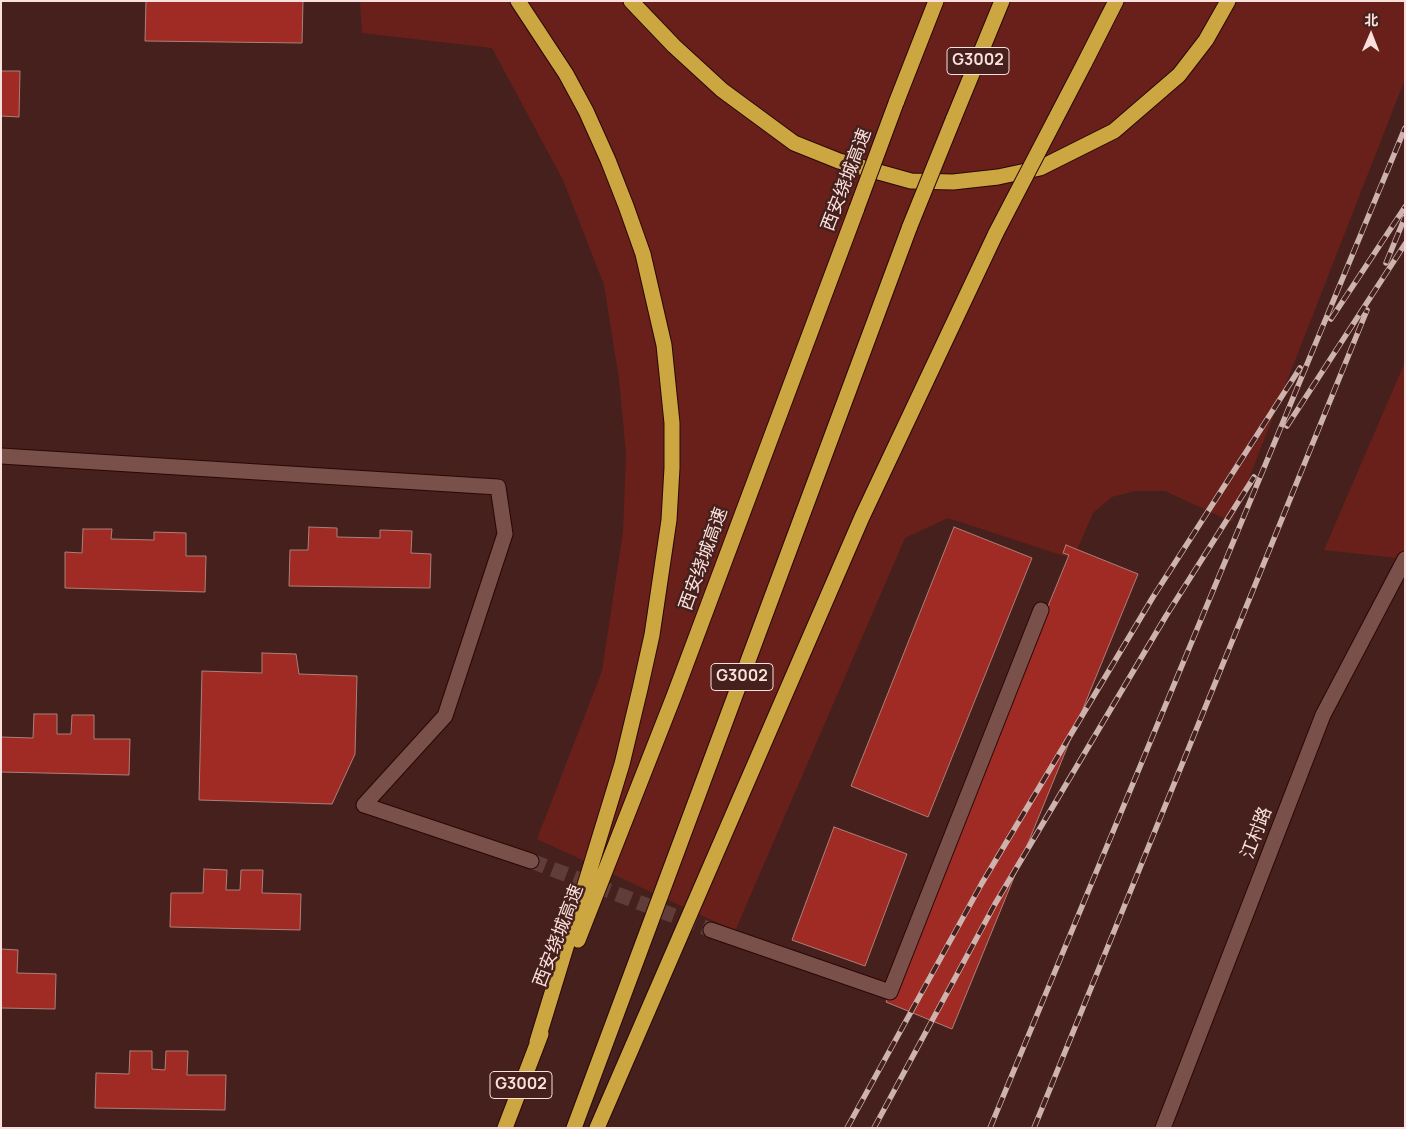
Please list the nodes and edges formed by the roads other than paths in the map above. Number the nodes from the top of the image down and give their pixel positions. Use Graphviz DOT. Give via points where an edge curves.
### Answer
graph roads {
  1 [pos="518,1"];
  2 [pos="631,1"];
  3 [pos="936,1"];
  4 [pos="1002,1"];
  5 [pos="1116,1"];
  6 [pos="1228,1"];
  7 [pos="1,456"];
  8 [pos="1405,559"];
  9 [pos="1041,610"];
  10 [pos="531,861"];
  11 [pos="711,930"];
  12 [pos="537,1042"];
  13 [pos="505,1128"];
  14 [pos="574,1128"];
  15 [pos="597,1128"];
  16 [pos="1163,1128"];
  1 -- 12 [label="highway" via="582,104 626,206 643,254 662,336 672,423 669,520 658,600 640,689 622,764"];
  2 -- 6 [label="highway" via="722,90 794,143 838,161 902,179 953,182 1040,168 1114,131 1179,75 1206,40"];
  3 -- 12 [label="highway, 西安绕城高速 / G3002, bridge" via="674,696"];
  4 -- 14 [label="highway, G3002, bridge" via="910,226"];
  5 -- 15 [label="highway, bridge" via="996,233 862,517"];
  7 -- 10 [label="street" via="498,487 505,534 445,716 364,805"];
  8 -- 16 [label="street, 江村路" via="1323,715"];
  9 -- 11 [label="street" via="890,992"];
  12 -- 13 [label="highway, 西安绕城高速 / G3002"];
}
